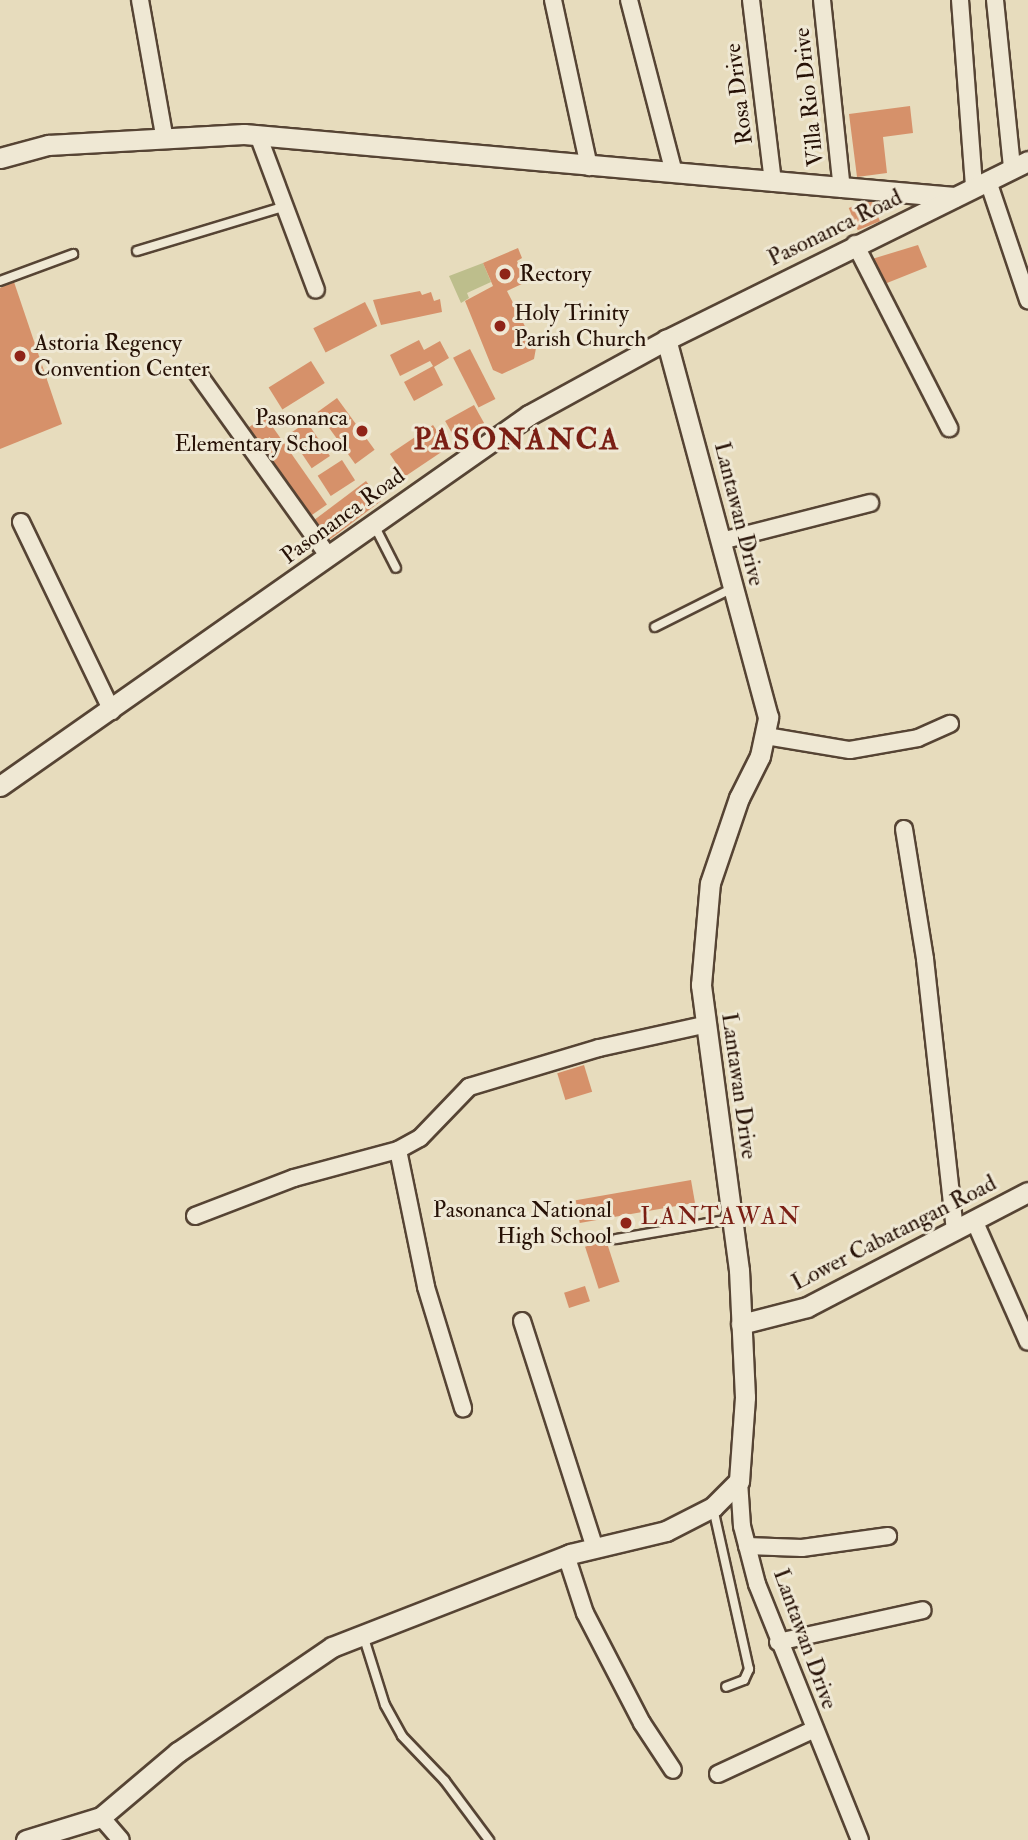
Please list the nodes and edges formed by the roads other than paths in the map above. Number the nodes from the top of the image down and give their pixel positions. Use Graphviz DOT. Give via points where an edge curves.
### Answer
graph roads {
  1 [pos="140,0"];
  2 [pos="553,0"];
  3 [pos="629,0"];
  4 [pos="751,0"];
  5 [pos="822,0"];
  6 [pos="960,0"];
  7 [pos="995,0"];
  8 [pos="164,135"];
  9 [pos="258,135"];
  10 [pos="0,158"];
  11 [pos="1020,165"];
  12 [pos="589,167"];
  13 [pos="674,173"];
  14 [pos="773,183"];
  15 [pos="981,184"];
  16 [pos="842,189"];
  17 [pos="955,197"];
  18 [pos="283,208"];
  19 [pos="855,244"];
  20 [pos="137,251"];
  21 [pos="73,254"];
  22 [pos="0,281"];
  23 [pos="316,290"];
  24 [pos="1028,300"];
  25 [pos="666,340"];
  26 [pos="198,374"];
  27 [pos="949,428"];
  28 [pos="870,503"];
  29 [pos="21,522"];
  30 [pos="374,525"];
  31 [pos="721,541"];
  32 [pos="329,557"];
  33 [pos="396,568"];
  34 [pos="733,588"];
  35 [pos="655,627"];
  36 [pos="112,712"];
  37 [pos="950,724"];
  38 [pos="766,736"];
  39 [pos="0,786"];
  40 [pos="904,828"];
  41 [pos="704,1025"];
  42 [pos="398,1150"];
  43 [pos="1028,1192"];
  44 [pos="195,1216"];
  45 [pos="733,1218"];
  46 [pos="974,1220"];
  47 [pos="955,1231"];
  48 [pos="616,1239"];
  49 [pos="522,1321"];
  50 [pos="741,1324"];
  51 [pos="1028,1342"];
  52 [pos="463,1408"];
  53 [pos="739,1481"];
  54 [pos="713,1507"];
  55 [pos="888,1536"];
  56 [pos="747,1546"];
  57 [pos="595,1548"];
  58 [pos="566,1555"];
  59 [pos="923,1611"];
  60 [pos="363,1635"];
  61 [pos="778,1642"];
  62 [pos="726,1687"];
  63 [pos="813,1730"];
  64 [pos="673,1770"];
  65 [pos="718,1774"];
  66 [pos="101,1816"];
  67 [pos="26,1840"];
  68 [pos="121,1840"];
  69 [pos="489,1840"];
  70 [pos="860,1840"];
  1 -- 8 [label="street"];
  2 -- 12 [label="street"];
  3 -- 13 [label="street"];
  4 -- 14 [label="street, Rosa Drive"];
  5 -- 16 [label="street, Villa Rio Drive"];
  6 -- 15 [label="street"];
  7 -- 11 [label="street"];
  8 -- 9 [label="street, Pasonanca Road"];
  8 -- 10 [label="street, Pasonanca Road" via="48,145"];
  9 -- 12 [label="street, Pasonanca Road"];
  9 -- 18 [label="street"];
  11 -- 15 [label="street, Pasonanca Road"];
  12 -- 13 [label="street, Pasonanca Road"];
  13 -- 14 [label="street, Pasonanca Road"];
  14 -- 16 [label="street, Pasonanca Road"];
  15 -- 17 [label="street, Pasonanca Road"];
  15 -- 24 [label="street"];
  16 -- 17 [label="street, Pasonanca Road"];
  17 -- 19 [label="street, Pasonanca Road"];
  18 -- 20 [label="lane"];
  18 -- 23 [label="street"];
  19 -- 25 [label="street, Pasonanca Road"];
  19 -- 27 [label="street"];
  21 -- 22 [label="lane"];
  25 -- 30 [label="street, Pasonanca Road" via="521,420"];
  25 -- 31 [label="street, Lantawan Drive"];
  26 -- 32 [label="street"];
  28 -- 31 [label="street"];
  29 -- 36 [label="street"];
  30 -- 32 [label="street, Pasonanca Road"];
  30 -- 33 [label="lane"];
  31 -- 34 [label="street, Lantawan Drive"];
  32 -- 36 [label="street, Pasonanca Road"];
  34 -- 35 [label="lane"];
  34 -- 38 [label="street, Lantawan Drive" via="768,717"];
  36 -- 39 [label="street, Pasonanca Road"];
  37 -- 38 [label="street" via="918,738 850,750"];
  38 -- 41 [label="street, Lantawan Drive" via="738,797 710,883 701,985"];
  40 -- 47 [label="street" via="930,994"];
  41 -- 42 [label="street" via="598,1048 469,1087 420,1138"];
  41 -- 45 [label="street, Lantawan Drive"];
  42 -- 44 [label="street" via="294,1178"];
  42 -- 52 [label="street" via="426,1287"];
  43 -- 46 [label="street, Lower Cabatangan Road"];
  45 -- 48 [label="lane"];
  45 -- 50 [label="street, Lantawan Drive"];
  46 -- 47 [label="street, Lower Cabatangan Road"];
  46 -- 51 [label="street"];
  47 -- 50 [label="street, Lower Cabatangan Road" via="807,1307"];
  49 -- 57 [label="street"];
  50 -- 53 [label="street, Lantawan Drive" via="745,1398"];
  53 -- 54 [label="street"];
  53 -- 56 [label="street, Lantawan Drive"];
  54 -- 57 [label="street" via="666,1531"];
  54 -- 62 [label="lane" via="749,1669 744,1680"];
  55 -- 56 [label="street" via="802,1548"];
  56 -- 61 [label="street, Lantawan Drive"];
  57 -- 58 [label="street"];
  58 -- 60 [label="street"];
  58 -- 64 [label="street" via="585,1613 642,1723"];
  59 -- 61 [label="street"];
  60 -- 66 [label="street" via="299,1667 178,1752"];
  60 -- 69 [label="lane" via="385,1705 402,1736 445,1781"];
  61 -- 63 [label="street, Lantawan Drive"];
  63 -- 65 [label="street"];
  63 -- 70 [label="street, Lantawan Drive"];
  66 -- 67 [label="street"];
  66 -- 68 [label="street"];
}
